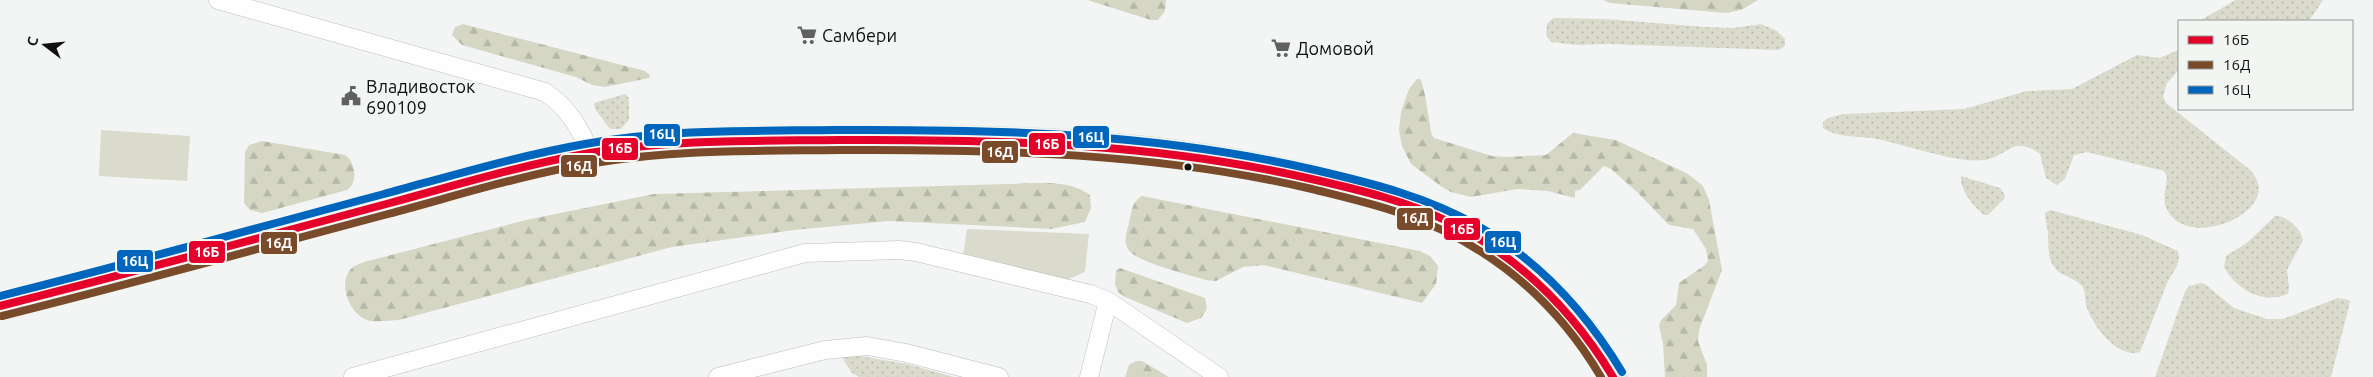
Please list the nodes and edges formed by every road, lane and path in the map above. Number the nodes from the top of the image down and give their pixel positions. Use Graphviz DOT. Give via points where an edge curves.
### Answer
graph roads {
  1 [pos="218,0"];
  2 [pos="590,153"];
  3 [pos="1108,302"];
  4 [pos="0,306"];
  5 [pos="403,371"];
  6 [pos="353,377"];
  7 [pos="718,377"];
  8 [pos="999,377"];
  9 [pos="1089,377"];
  10 [pos="1218,377"];
  11 [pos="1613,377"];
  1 -- 2 [label="street" via="545,92 566,109 582,132"];
  2 -- 4 [label="main road" via="505,172 112,279"];
  2 -- 11 [label="main road" via="704,143 1014,140 1127,147 1284,171 1368,193 1444,219 1488,243 1558,299"];
  3 -- 5 [label="street" via="1090,294 916,252 805,252"];
  3 -- 9 [label="street"];
  3 -- 10 [label="street"];
  5 -- 6 [label="street"];
  7 -- 8 [label="street" via="825,350 867,346 906,352"];
}
